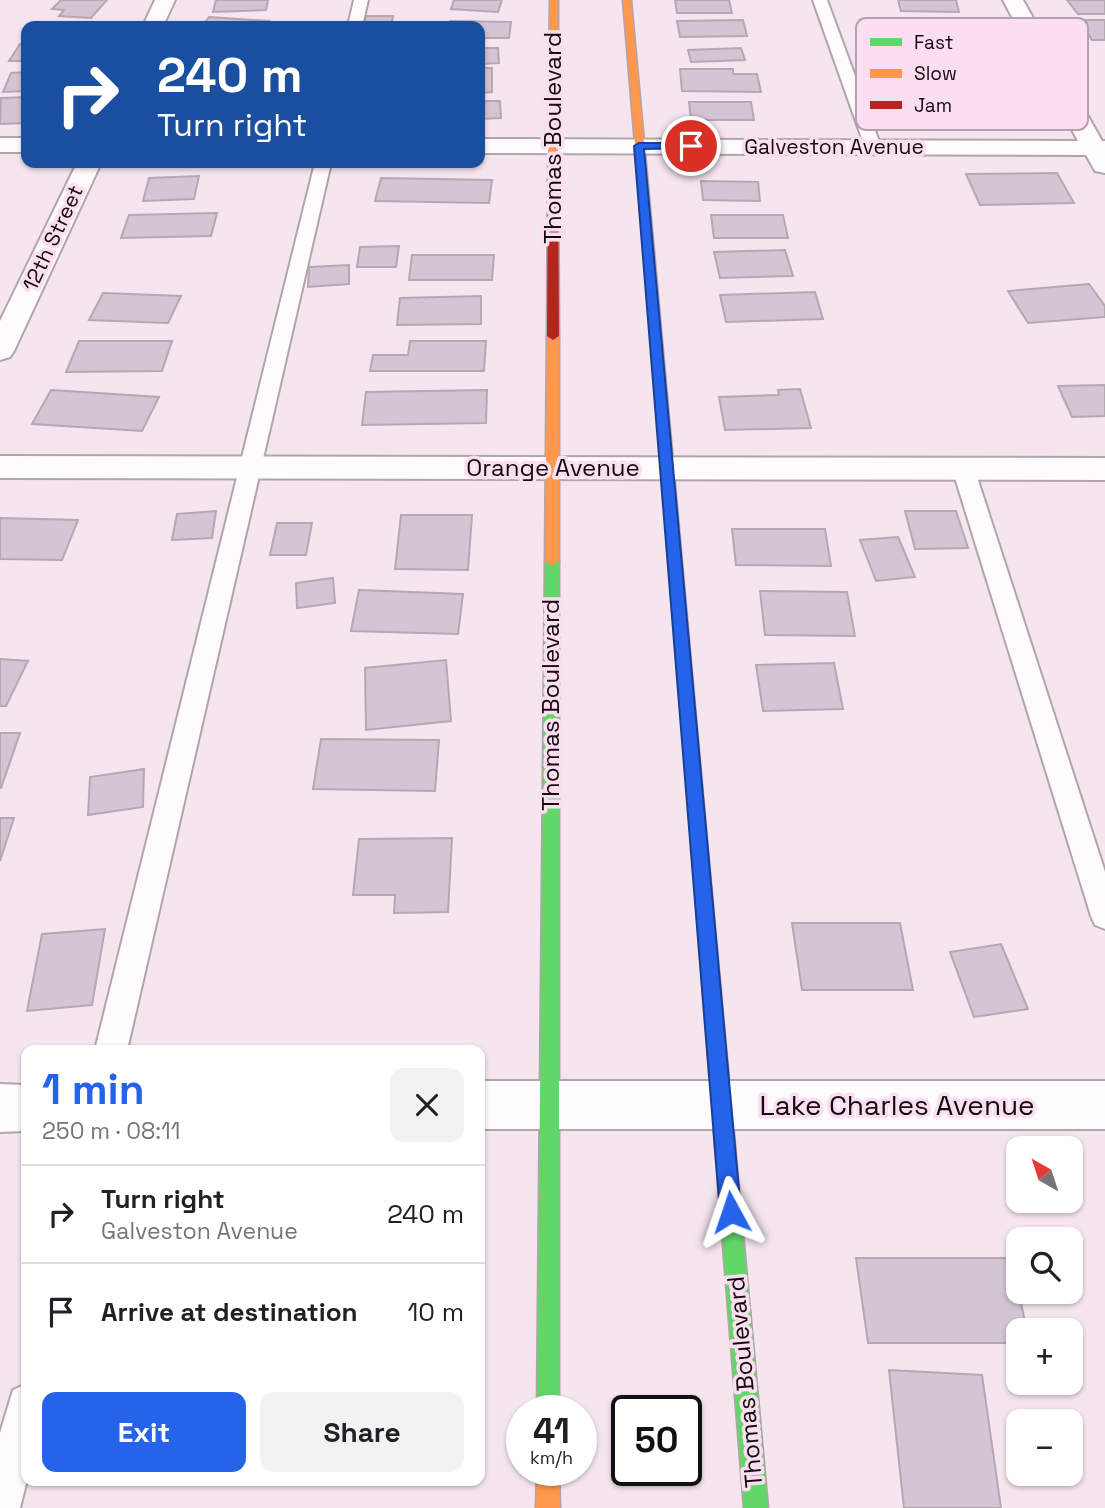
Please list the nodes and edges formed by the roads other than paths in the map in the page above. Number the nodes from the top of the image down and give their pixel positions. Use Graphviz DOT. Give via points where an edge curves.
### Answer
graph roads {
  1 [pos="165,0"];
  2 [pos="361,0"];
  3 [pos="554,0"];
  4 [pos="626,0"];
  5 [pos="820,0"];
  6 [pos="1013,0"];
  7 [pos="1023,18"];
  8 [pos="155,21"];
  9 [pos="356,21"];
  10 [pos="856,100"];
  11 [pos="867,130"];
  12 [pos="1087,130"];
  13 [pos="0,145"];
  14 [pos="21,145"];
  15 [pos="485,146"];
  16 [pos="553,146"];
  17 [pos="639,146"];
  18 [pos="873,147"];
  19 [pos="1101,155"];
  20 [pos="87,168"];
  21 [pos="322,168"];
  22 [pos="0,351"];
  23 [pos="0,467"];
  24 [pos="252,468"];
  25 [pos="552,468"];
  26 [pos="667,468"];
  27 [pos="963,468"];
  28 [pos="1105,469"];
  29 [pos="1105,916"];
  30 [pos="112,1045"];
  31 [pos="722,1104"];
  32 [pos="485,1105"];
  33 [pos="549,1105"];
  34 [pos="1105,1105"];
  35 [pos="0,1108"];
  36 [pos="21,1108"];
  37 [pos="548,1395"];
  38 [pos="21,1424"];
  39 [pos="548,1486"];
  40 [pos="1,1508"];
  41 [pos="548,1508"];
  42 [pos="756,1508"];
  1 -- 8 [label="street"];
  2 -- 9 [label="lane"];
  3 -- 16 [label="main road, Thomas Boulevard"];
  4 -- 17 [label="main road, Thomas Boulevard"];
  5 -- 10 [label="lane"];
  6 -- 7 [label="street"];
  11 -- 18 [label="lane"];
  12 -- 19 [label="street"];
  13 -- 14 [label="street"];
  15 -- 16 [label="street, Galveston Avenue"];
  16 -- 17 [label="street, Galveston Avenue"];
  16 -- 25 [label="main road, Thomas Boulevard"];
  17 -- 18 [label="street, Galveston Avenue"];
  17 -- 26 [label="main road, Thomas Boulevard"];
  18 -- 19 [label="street, Galveston Avenue"];
  20 -- 22 [label="street, 12th Street"];
  21 -- 24 [label="lane"];
  23 -- 24 [label="street, Orange Avenue"];
  24 -- 25 [label="street, Orange Avenue"];
  24 -- 30 [label="lane"];
  25 -- 26 [label="street, Orange Avenue"];
  25 -- 33 [label="main road, Thomas Boulevard"];
  26 -- 27 [label="street, Orange Avenue"];
  26 -- 31 [label="main road, Thomas Boulevard"];
  27 -- 28 [label="street, Orange Avenue"];
  27 -- 29 [label="lane"];
  31 -- 33 [label="street, Lake Charles Avenue"];
  31 -- 34 [label="street, Lake Charles Avenue"];
  31 -- 42 [label="main road, Thomas Boulevard"];
  32 -- 33 [label="street, Lake Charles Avenue"];
  33 -- 37 [label="main road, Thomas Boulevard"];
  35 -- 36 [label="street"];
  38 -- 40 [label="lane"];
  39 -- 41 [label="main road"];
}
